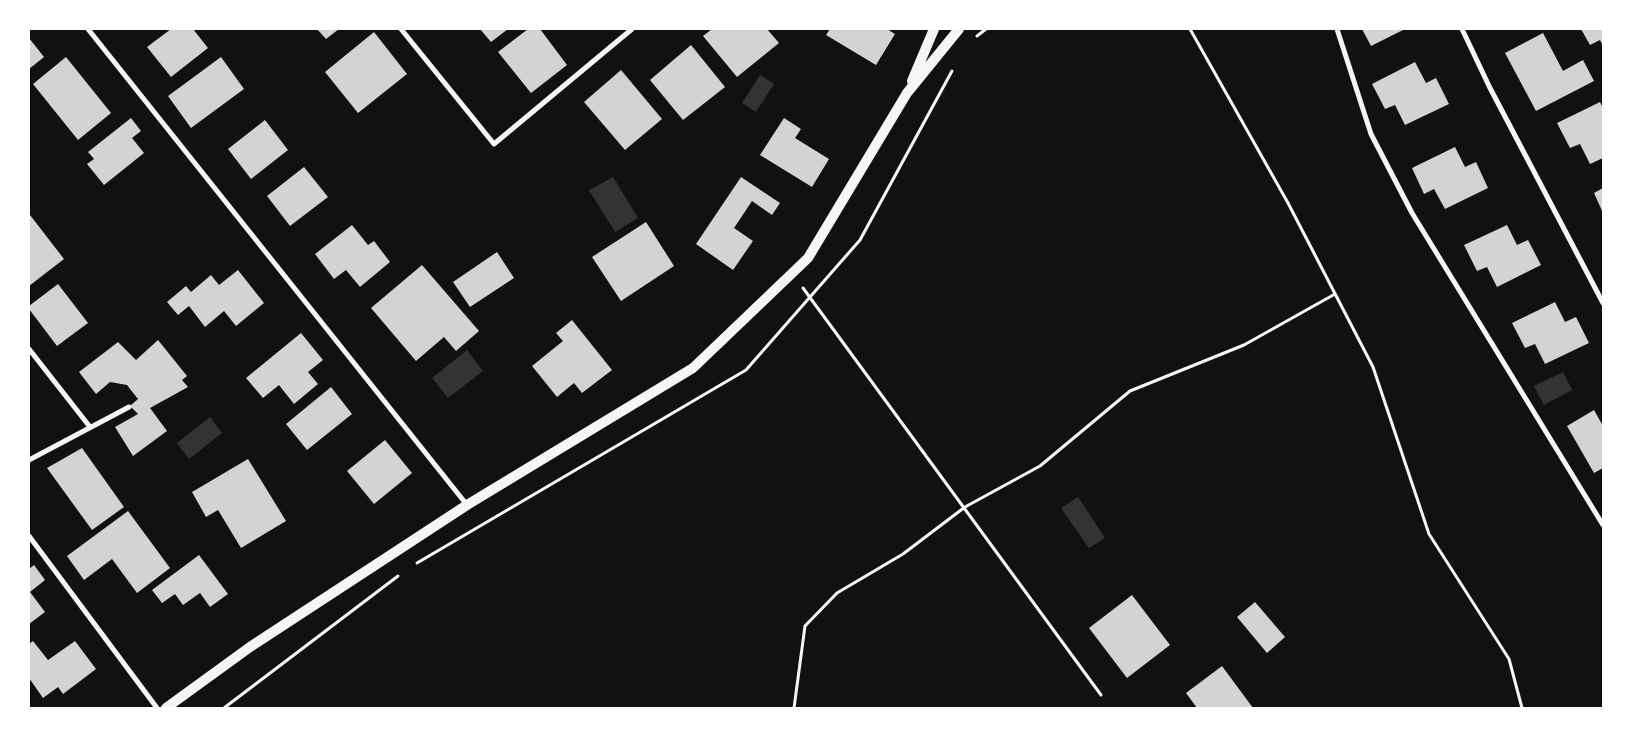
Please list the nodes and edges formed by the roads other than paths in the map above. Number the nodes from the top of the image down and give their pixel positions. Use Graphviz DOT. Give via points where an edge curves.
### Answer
graph roads {
  1 [pos="88,29"];
  2 [pos="401,29"];
  3 [pos="632,29"];
  4 [pos="934,29"];
  5 [pos="959,29"];
  6 [pos="1337,29"];
  7 [pos="1462,29"];
  8 [pos="907,93"];
  9 [pos="1603,303"];
  10 [pos="29,349"];
  11 [pos="129,407"];
  12 [pos="90,426"];
  13 [pos="29,460"];
  14 [pos="467,505"];
  15 [pos="1603,525"];
  16 [pos="29,536"];
  17 [pos="157,708"];
  18 [pos="166,708"];
  1 -- 14 [label="street"];
  2 -- 3 [label="street" via="494,144"];
  4 -- 8 [label="main road"];
  5 -- 8 [label="main road"];
  6 -- 15 [label="street" via="1371,134 1412,213"];
  7 -- 9 [label="street"];
  8 -- 14 [label="main road" via="808,258 693,368"];
  10 -- 12 [label="street"];
  11 -- 12 [label="street"];
  12 -- 13 [label="street"];
  14 -- 18 [label="main road" via="250,647"];
  16 -- 17 [label="street"];
}
